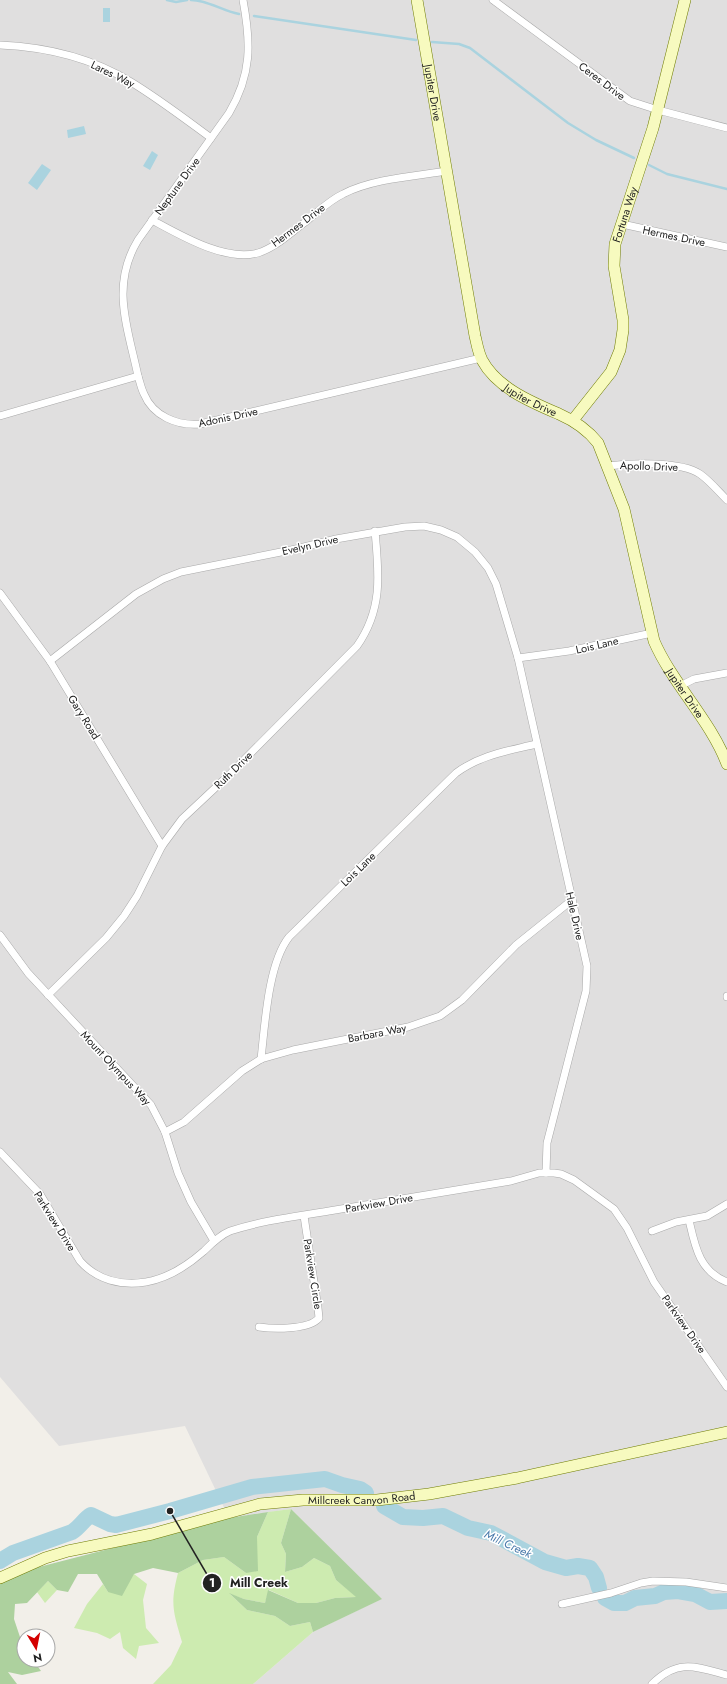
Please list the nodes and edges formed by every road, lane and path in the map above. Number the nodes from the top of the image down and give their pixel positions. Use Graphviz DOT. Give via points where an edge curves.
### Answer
graph roads {
  1 [pos="244,0"];
  2 [pos="419,0"];
  3 [pos="493,0"];
  4 [pos="685,0"];
  5 [pos="0,45"];
  6 [pos="658,110"];
  7 [pos="727,128"];
  8 [pos="211,138"];
  9 [pos="447,170"];
  10 [pos="152,220"];
  11 [pos="622,224"];
  12 [pos="727,247"];
  13 [pos="481,358"];
  14 [pos="138,376"];
  15 [pos="0,416"];
  16 [pos="573,420"];
  17 [pos="608,466"];
  18 [pos="727,500"];
  19 [pos="375,532"];
  20 [pos="0,593"];
  21 [pos="652,633"];
  22 [pos="518,658"];
  23 [pos="50,661"];
  24 [pos="727,673"];
  25 [pos="680,686"];
  26 [pos="536,744"];
  27 [pos="727,764"];
  28 [pos="162,846"];
  29 [pos="572,900"];
  30 [pos="0,935"];
  31 [pos="48,995"];
  32 [pos="261,1059"];
  33 [pos="165,1132"];
  34 [pos="0,1152"];
  35 [pos="546,1173"];
  36 [pos="727,1204"];
  37 [pos="304,1216"];
  38 [pos="689,1220"];
  39 [pos="652,1231"];
  40 [pos="214,1241"];
  41 [pos="727,1282"];
  42 [pos="259,1327"];
  43 [pos="727,1387"];
  44 [pos="727,1432"];
  45 [pos="0,1578"];
  46 [pos="727,1588"];
  47 [pos="562,1604"];
  48 [pos="727,1675"];
  49 [pos="652,1684"];
  1 -- 8 [label="street, Neptune Drive" via="249,36 246,73 235,104"];
  2 -- 9 [label="street, Jupiter Drive"];
  3 -- 6 [label="street, Ceres Drive" via="625,99"];
  4 -- 6 [label="street, Fortuna Way"];
  5 -- 8 [label="street, Lares Way" via="51,51 100,66 135,84"];
  6 -- 7 [label="street, Ceres Drive"];
  6 -- 11 [label="street, Fortuna Way"];
  8 -- 10 [label="street, Neptune Drive"];
  9 -- 10 [label="street, Hermes Drive" via="351,190 335,198 271,246 252,254 233,253 209,247"];
  9 -- 13 [label="street, Jupiter Drive"];
  10 -- 14 [label="street, Neptune Drive" via="128,258 122,286 123,311"];
  11 -- 12 [label="street, Hermes Drive"];
  11 -- 16 [label="street, Fortuna Way" via="616,238 614,259 623,330 620,350 611,372"];
  13 -- 14 [label="street, Adonis Drive" via="193,424 172,420 158,412 143,394"];
  13 -- 16 [label="street, Jupiter Drive" via="496,378 508,388"];
  14 -- 15 [label="street"];
  16 -- 17 [label="street, Jupiter Drive" via="592,435"];
  17 -- 18 [label="street, Apollo Drive" via="649,464 690,469 704,477"];
  17 -- 21 [label="street, Jupiter Drive" via="630,530"];
  19 -- 22 [label="street, Evelyn Drive" via="405,526 424,526 449,532 467,544 488,568 496,584"];
  19 -- 23 [label="street, Evelyn Drive" via="172,575 136,594"];
  19 -- 28 [label="street, Ruth Drive" via="378,583 373,615 363,637 312,693 191,810"];
  20 -- 23 [label="street, Gary Road"];
  21 -- 22 [label="street, Lois Lane" via="569,652"];
  21 -- 25 [label="street, Jupiter Drive" via="657,649"];
  22 -- 26 [label="street, Hale Drive"];
  23 -- 28 [label="street, Gary Road"];
  24 -- 25 [label="street" via="694,679"];
  25 -- 27 [label="street, Jupiter Drive" via="717,743"];
  26 -- 29 [label="street, Hale Drive" via="546,778"];
  26 -- 32 [label="street, Lois Lane" via="483,758 462,769 289,937 274,966"];
  28 -- 31 [label="street, Ruth Drive" via="137,896 120,922"];
  29 -- 32 [label="street, Barbara Way" via="516,945 459,1003 440,1016 408,1027 288,1051"];
  29 -- 35 [label="street, Hale Drive" via="587,966 587,983 547,1142"];
  30 -- 31 [label="street, Mount Olympus Way"];
  31 -- 33 [label="street, Mount Olympus Way" via="146,1099 156,1112"];
  32 -- 33 [label="street, Barbara Way" via="242,1071 184,1122"];
  33 -- 40 [label="street, Mount Olympus Way" via="190,1202"];
  34 -- 40 [label="street, Parkview Drive" via="40,1194 80,1261 92,1273 106,1280 131,1283 159,1279 182,1268"];
  35 -- 37 [label="street, Parkview Drive"];
  35 -- 43 [label="street, Parkview Drive" via="561,1174 574,1180 619,1215 654,1282"];
  36 -- 38 [label="street" via="707,1216"];
  37 -- 40 [label="street, Parkview Drive" via="242,1228"];
  37 -- 42 [label="street, Parkview Circle" via="318,1318 310,1324 288,1328"];
  38 -- 39 [label="street"];
  38 -- 41 [label="street" via="702,1263 713,1274"];
  44 -- 45 [label="street, Millcreek Canyon Road" via="517,1478 429,1494 377,1500 302,1500 260,1504 157,1532 58,1554"];
  46 -- 47 [label="street" via="686,1582 653,1581"];
  48 -- 49 [label="street" via="686,1665 668,1672"];
}
